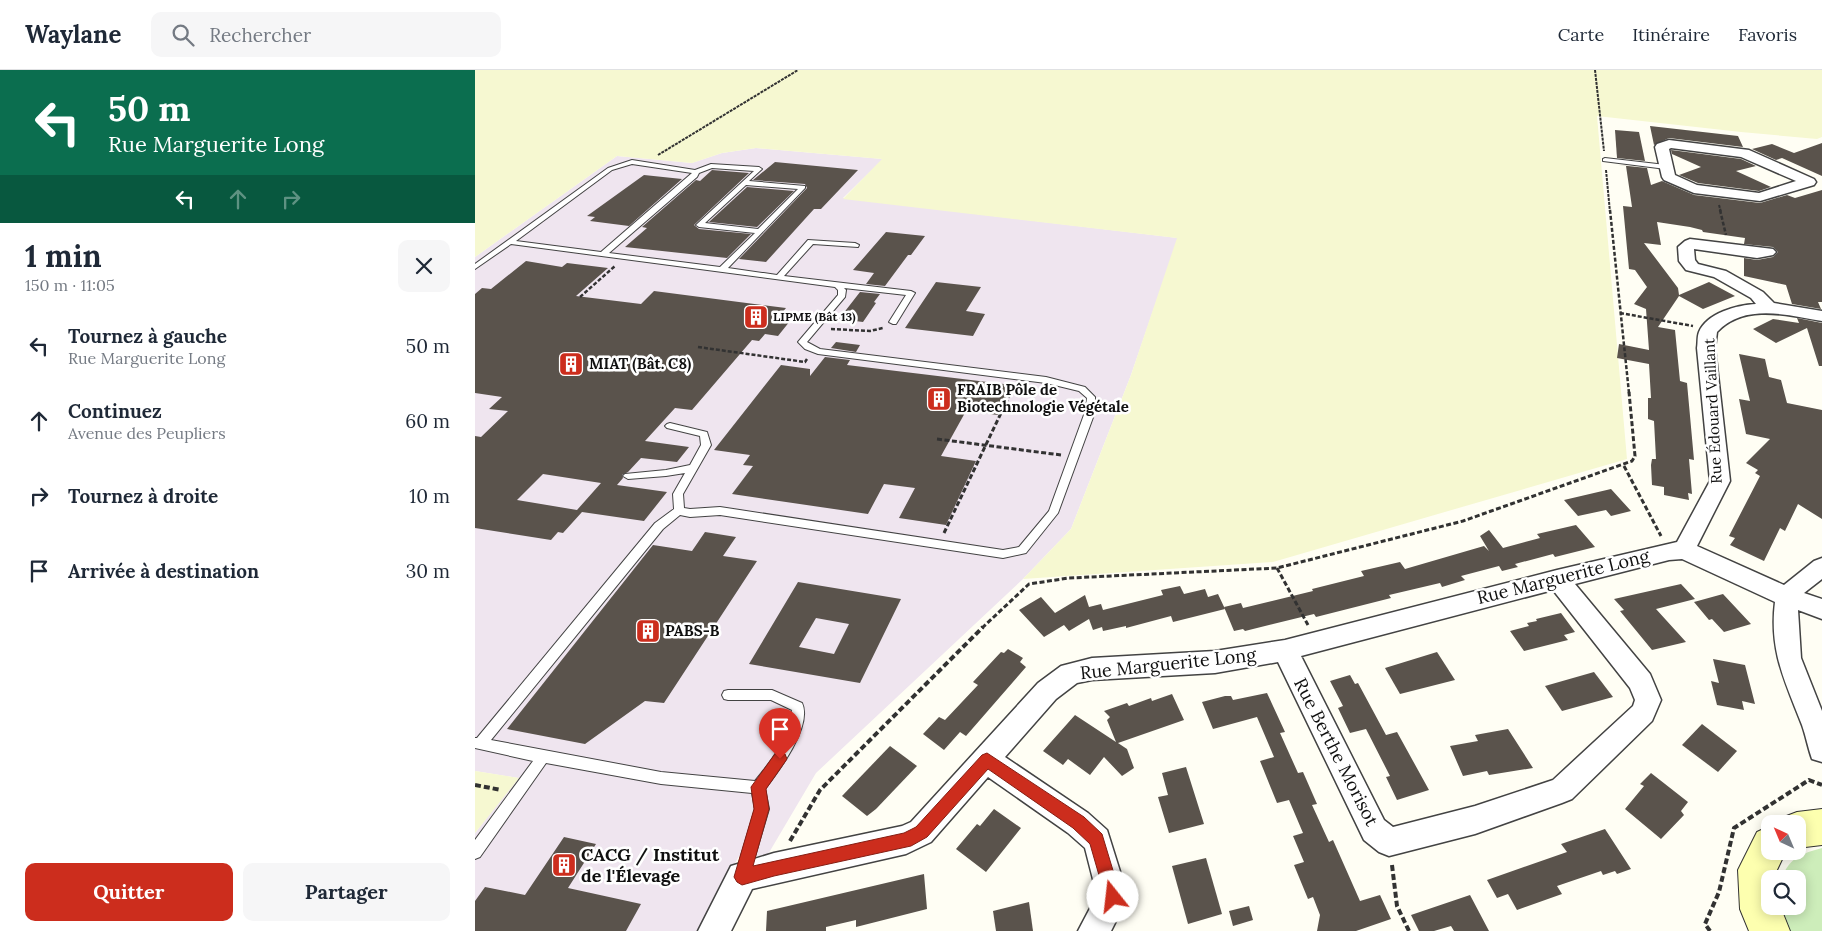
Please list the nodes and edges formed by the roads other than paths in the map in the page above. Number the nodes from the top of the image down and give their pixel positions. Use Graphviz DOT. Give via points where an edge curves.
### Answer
graph roads {
  1 [pos="1605,160"];
  2 [pos="1665,167"];
  3 [pos="696,172"];
  4 [pos="744,183"];
  5 [pos="1816,185"];
  6 [pos="760,232"];
  7 [pos="509,242"];
  8 [pos="855,245"];
  9 [pos="1726,248"];
  10 [pos="1768,252"];
  11 [pos="603,254"];
  12 [pos="475,267"];
  13 [pos="723,270"];
  14 [pos="1720,274"];
  15 [pos="779,277"];
  16 [pos="837,285"];
  17 [pos="1768,307"];
  18 [pos="1822,316"];
  19 [pos="893,322"];
  20 [pos="670,426"];
  21 [pos="693,468"];
  22 [pos="628,476"];
  23 [pos="679,511"];
  24 [pos="1676,550"];
  25 [pos="1822,567"];
  26 [pos="1557,578"];
  27 [pos="1787,597"];
  28 [pos="1822,609"];
  29 [pos="1285,650"];
  30 [pos="728,695"];
  31 [pos="477,744"];
  32 [pos="1822,750"];
  33 [pos="543,757"];
  34 [pos="987,760"];
  35 [pos="758,787"];
  36 [pos="1822,827"];
  37 [pos="1806,829"];
  38 [pos="475,852"];
  39 [pos="1762,860"];
  40 [pos="742,877"];
  41 [pos="714,931"];
  42 [pos="1094,931"];
  43 [pos="1770,931"];
  1 -- 2 [label="lane"];
  2 -- 5 [label="street" via="1669,177 1694,189 1715,192 1760,197"];
  2 -- 5 [label="street" via="1662,146 1669,144 1744,152"];
  3 -- 4 [label="lane" via="711,166 759,169"];
  3 -- 7 [label="lane" via="631,162 611,168"];
  3 -- 11 [label="lane"];
  4 -- 6 [label="lane" via="803,187"];
  4 -- 6 [label="lane" via="699,225"];
  6 -- 13 [label="lane"];
  7 -- 11 [label="lane"];
  7 -- 12 [label="lane"];
  8 -- 15 [label="lane" via="811,242"];
  9 -- 10 [label="street"];
  9 -- 14 [label="street" via="1726,270"];
  9 -- 14 [label="street" via="1697,244 1686,247 1687,261 1692,267"];
  11 -- 13 [label="lane"];
  13 -- 15 [label="lane"];
  14 -- 17 [label="street" via="1757,295"];
  15 -- 16 [label="lane"];
  16 -- 19 [label="lane" via="911,293"];
  16 -- 23 [label="lane" via="842,295 802,342 816,350 1046,380 1082,389 1091,397 1090,412 1053,513 1022,550 1003,554 720,511"];
  17 -- 18 [label="street, Rue Édouard Vaillant"];
  17 -- 24 [label="street, Rue Édouard Vaillant" via="1755,307 1731,315 1708,331 1706,348 1719,481 1717,490"];
  20 -- 21 [label="lane" via="704,434 706,445"];
  21 -- 22 [label="lane"];
  21 -- 23 [label="lane" via="678,494"];
  23 -- 31 [label="lane" via="659,526"];
  24 -- 26 [label="street, Rue Marguerite Long"];
  24 -- 27 [label="street"];
  25 -- 27 [label="street"];
  26 -- 29 [label="street, Rue Marguerite Long"];
  26 -- 29 [label="street, Rue Berthe Morisot" via="1641,682 1648,700 1643,713 1562,790 1475,820 1389,842 1373,830"];
  27 -- 28 [label="street"];
  27 -- 32 [label="street" via="1785,618 1789,658"];
  29 -- 34 [label="street, Rue Marguerite Long" via="1215,662 1093,669 1070,674 1047,691"];
  30 -- 35 [label="lane" via="772,696 798,707 797,725 780,759"];
  31 -- 33 [label="lane"];
  33 -- 35 [label="lane" via="661,778"];
  33 -- 38 [label="lane"];
  34 -- 40 [label="street, Rue Marguerite Long" via="921,832 906,840"];
  34 -- 42 [label="street" via="1078,823 1097,840 1113,897"];
  35 -- 40 [label="lane" via="762,809"];
  36 -- 37 [label="street"];
  39 -- 43 [label="street" via="1757,870 1760,909"];
  40 -- 41 [label="street"];
}
